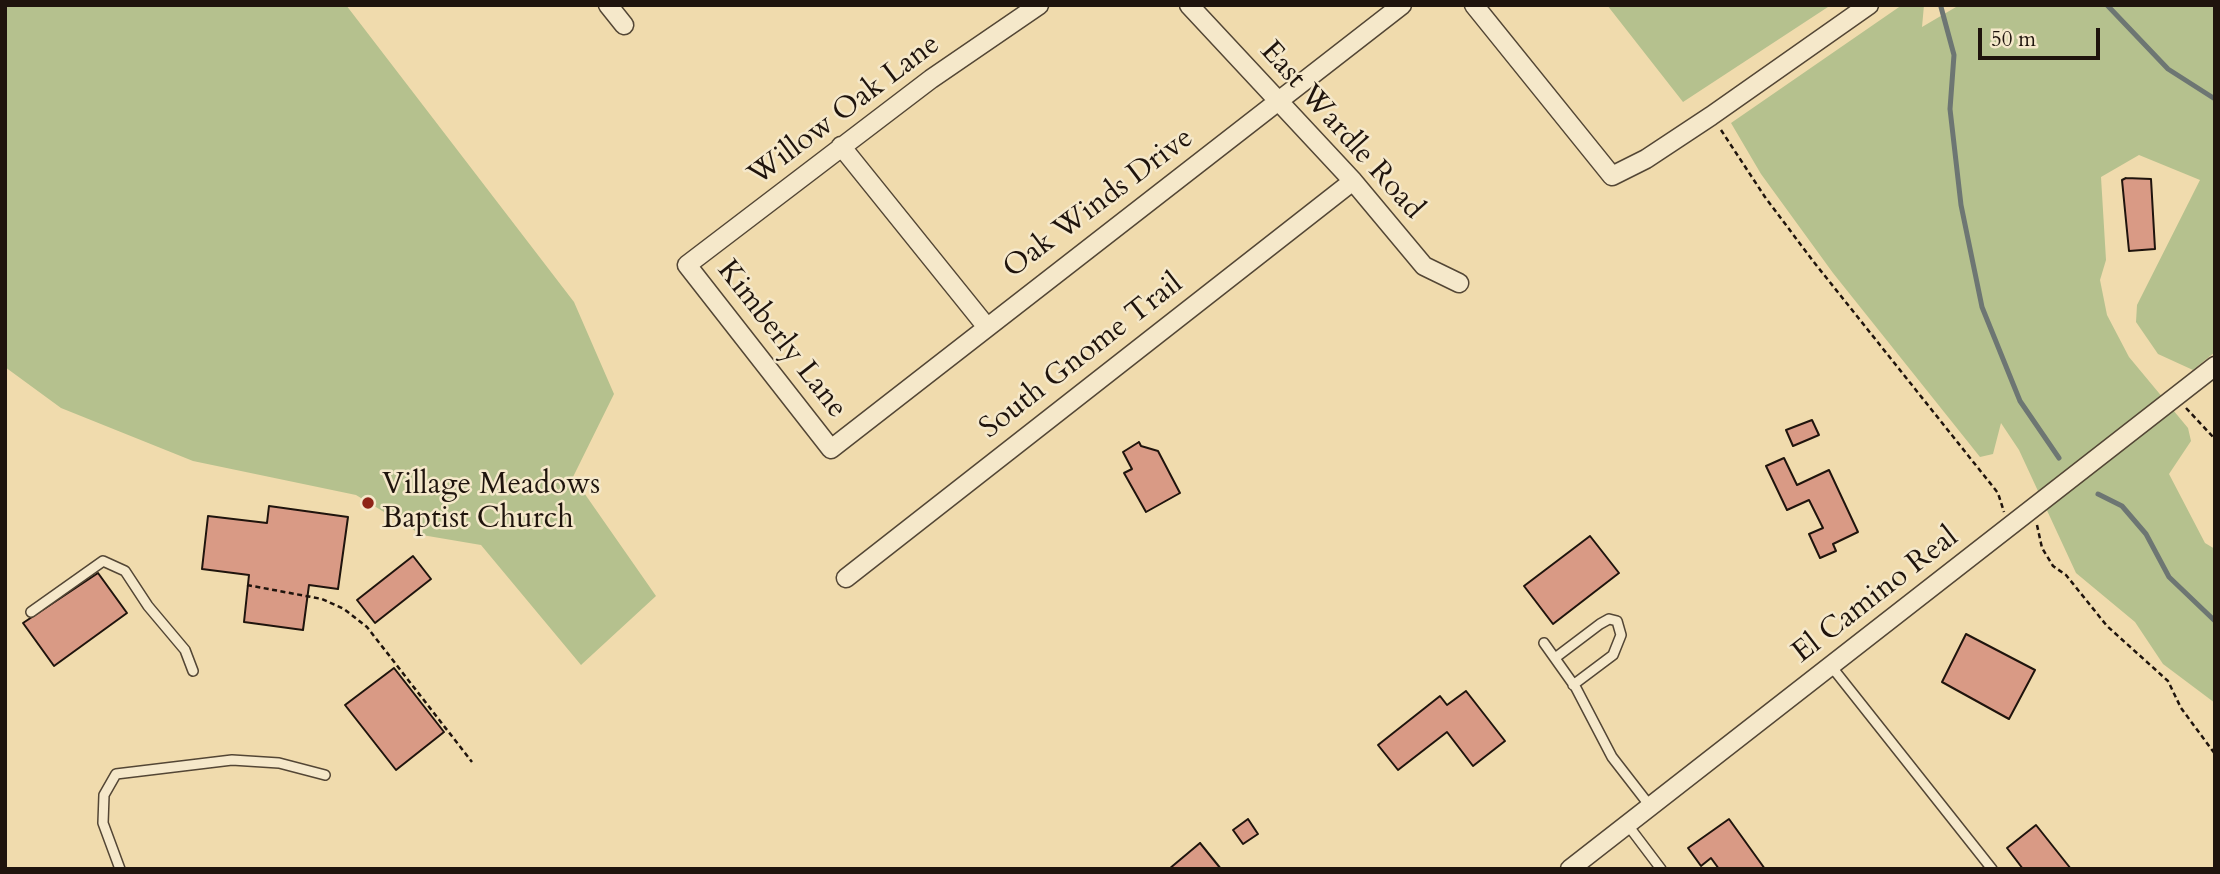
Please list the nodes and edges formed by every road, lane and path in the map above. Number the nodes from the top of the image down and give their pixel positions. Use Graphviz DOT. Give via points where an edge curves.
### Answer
graph roads {
  1 [pos="608,5"];
  2 [pos="1039,5"];
  3 [pos="1189,5"];
  4 [pos="1402,5"];
  5 [pos="1474,5"];
  6 [pos="1869,5"];
  7 [pos="624,26"];
  8 [pos="1280,101"];
  9 [pos="1711,116"];
  10 [pos="841,146"];
  11 [pos="1353,181"];
  12 [pos="687,265"];
  13 [pos="1459,283"];
  14 [pos="986,326"];
  15 [pos="2215,366"];
  16 [pos="2174,396"];
  17 [pos="2215,439"];
  18 [pos="831,449"];
  19 [pos="2038,504"];
  20 [pos="2008,528"];
  21 [pos="846,578"];
  22 [pos="247,585"];
  23 [pos="31,611"];
  24 [pos="1544,643"];
  25 [pos="1555,658"];
  26 [pos="1831,666"];
  27 [pos="193,671"];
  28 [pos="1573,685"];
  29 [pos="2215,754"];
  30 [pos="472,762"];
  31 [pos="325,775"];
  32 [pos="1650,806"];
  33 [pos="1627,824"];
  34 [pos="120,869"];
  35 [pos="1570,869"];
  36 [pos="1661,869"];
  37 [pos="1992,869"];
  1 -- 7 [label="street"];
  2 -- 10 [label="street, Willow Oak Lane"];
  3 -- 8 [label="street, East Wardle Road"];
  4 -- 8 [label="street, Oak Winds Drive"];
  5 -- 9 [label="street" via="1612,176"];
  6 -- 9 [label="street"];
  8 -- 11 [label="street, East Wardle Road"];
  8 -- 14 [label="street, Oak Winds Drive"];
  9 -- 20 [label="path" via="1805,250 1998,493"];
  10 -- 12 [label="street, Willow Oak Lane"];
  10 -- 14 [label="street"];
  11 -- 13 [label="street, East Wardle Road" via="1424,266"];
  11 -- 21 [label="street, South Gnome Trail"];
  12 -- 18 [label="street, Kimberly Lane"];
  14 -- 18 [label="street, Oak Winds Drive"];
  15 -- 16 [label="street, El Camino Real"];
  16 -- 17 [label="path"];
  16 -- 19 [label="street, El Camino Real"];
  19 -- 20 [label="street, El Camino Real"];
  19 -- 29 [label="path" via="2042,548 2053,566 2066,575 2107,626 2168,681 2181,708"];
  20 -- 26 [label="street, El Camino Real"];
  22 -- 30 [label="path" via="321,599 367,627"];
  23 -- 27 [label="lane" via="103,561 125,570 185,650"];
  24 -- 25 [label="lane"];
  25 -- 28 [label="lane"];
  25 -- 28 [label="lane" via="1600,624 1617,621 1621,635 1613,655"];
  26 -- 32 [label="street, El Camino Real"];
  26 -- 37 [label="lane"];
  28 -- 32 [label="lane" via="1612,757"];
  31 -- 34 [label="lane" via="279,763 232,760 116,774 104,795 103,823"];
  32 -- 33 [label="street, El Camino Real"];
  33 -- 35 [label="street, El Camino Real"];
  33 -- 36 [label="lane"];
}
